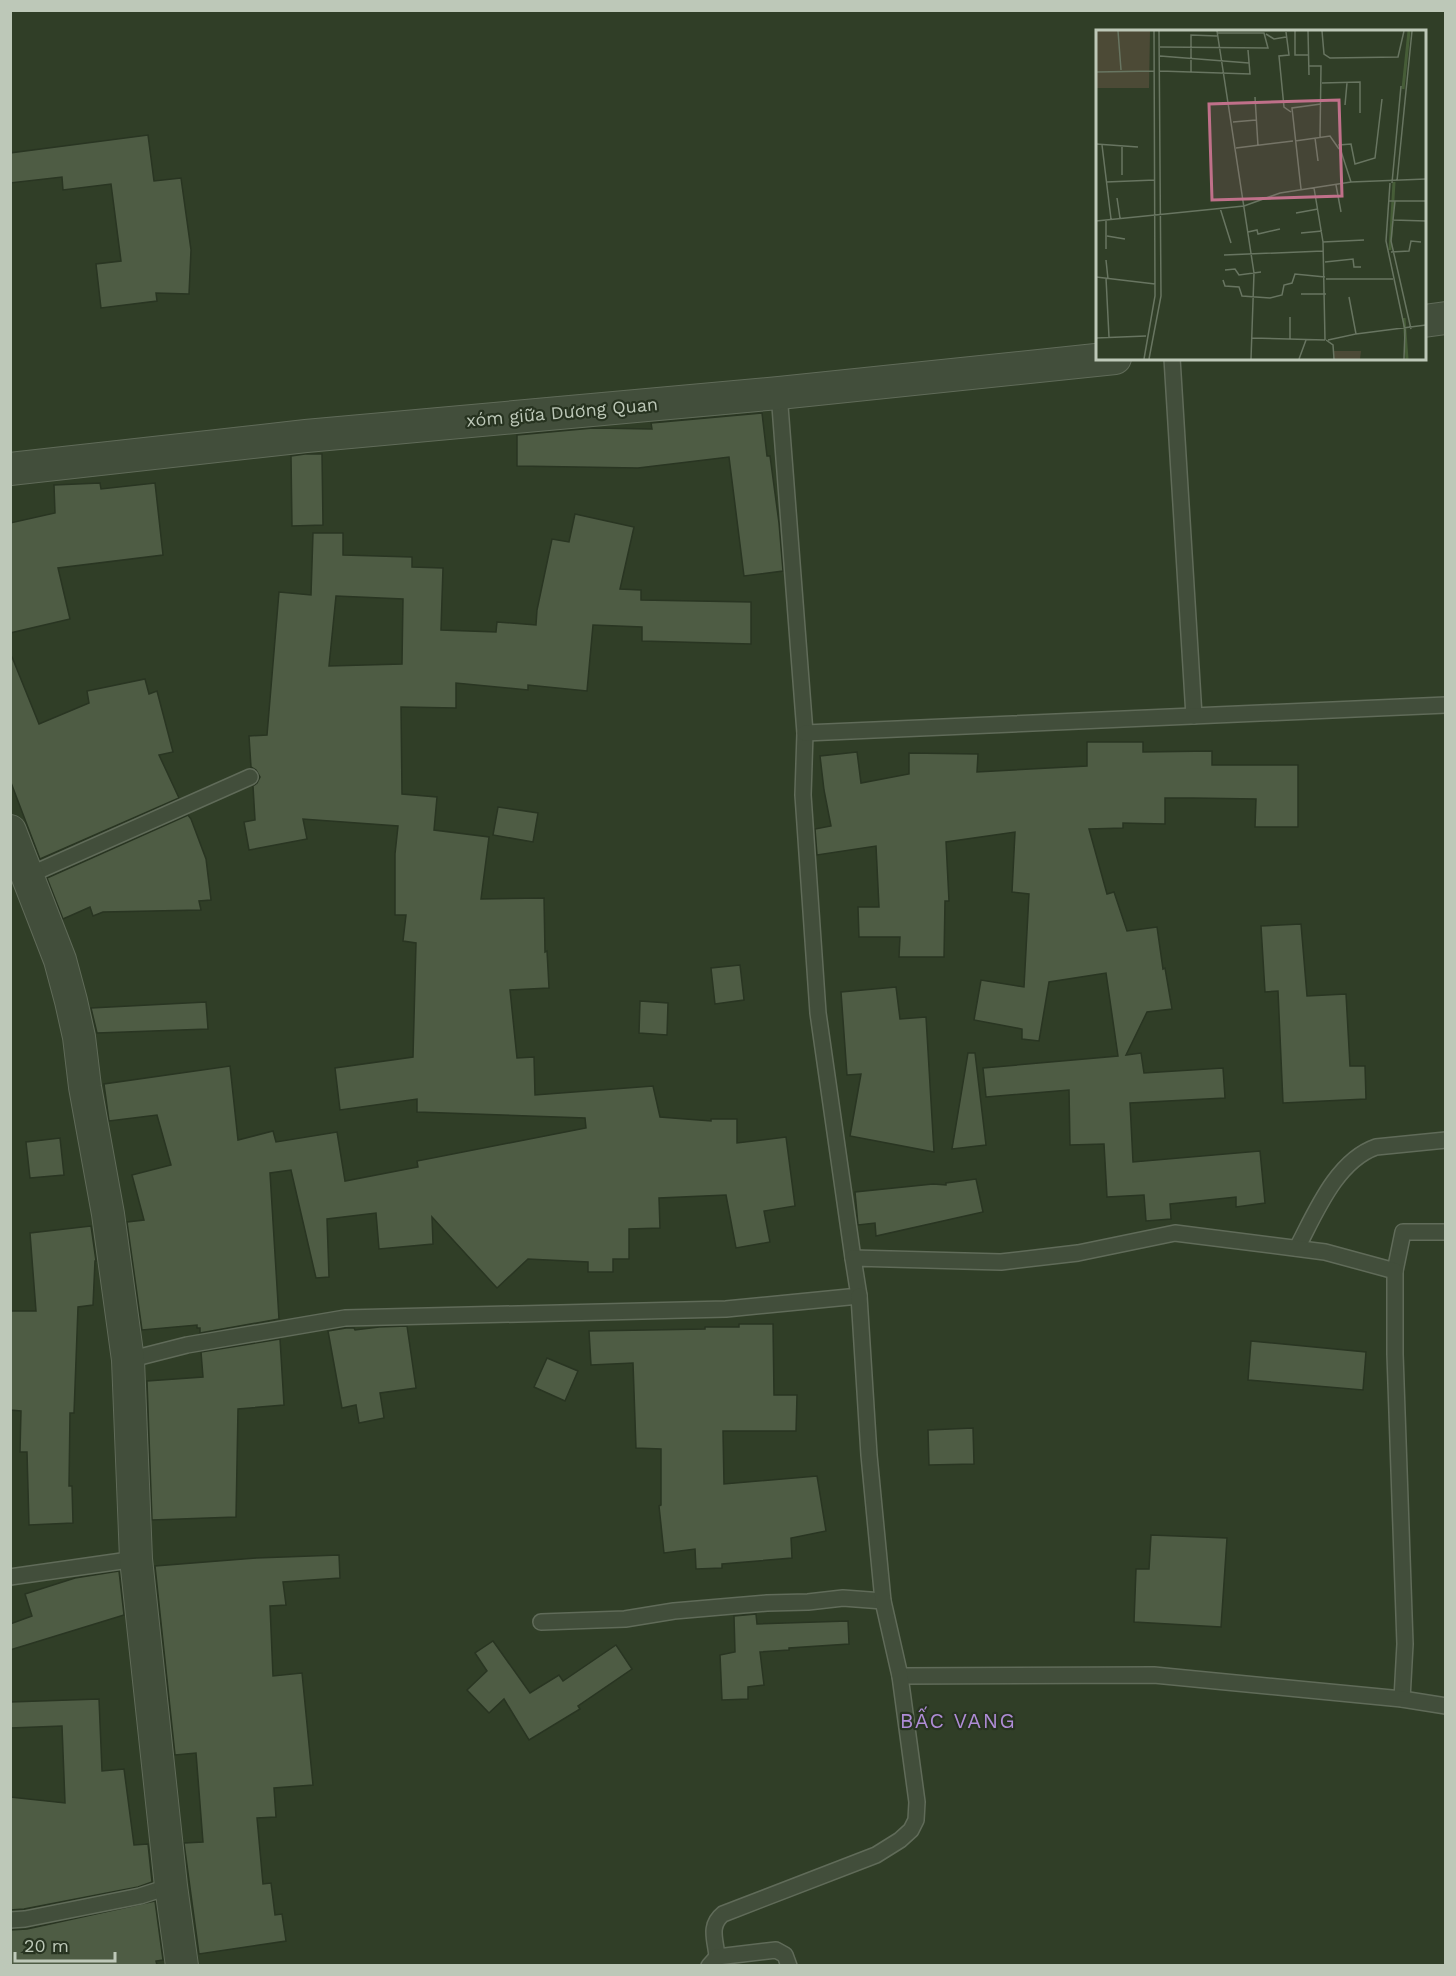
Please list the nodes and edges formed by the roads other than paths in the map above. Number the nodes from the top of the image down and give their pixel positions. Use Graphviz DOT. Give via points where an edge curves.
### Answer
graph roads {
  1 [pos="1446,318"];
  2 [pos="1426,321"];
  3 [pos="1096,360"];
  4 [pos="1172,360"];
  5 [pos="779,393"];
  6 [pos="10,470"];
  7 [pos="1446,705"];
  8 [pos="1194,716"];
  9 [pos="805,733"];
  10 [pos="250,777"];
  11 [pos="10,831"];
  12 [pos="27,876"];
  13 [pos="1446,1140"];
  14 [pos="1446,1232"];
  15 [pos="1297,1248"];
  16 [pos="853,1258"];
  17 [pos="1395,1271"];
  18 [pos="859,1296"];
  19 [pos="128,1360"];
  20 [pos="136,1559"];
  21 [pos="10,1577"];
  22 [pos="882,1601"];
  23 [pos="540,1622"];
  24 [pos="900,1676"];
  25 [pos="1402,1699"];
  26 [pos="1446,1706"];
  27 [pos="171,1886"];
  28 [pos="10,1920"];
  29 [pos="713,1961"];
  30 [pos="182,1965"];
  31 [pos="789,1965"];
  1 -- 2 [label="street"];
  3 -- 5 [label="street, xóm giữa Dương Quan"];
  4 -- 8 [label="lane"];
  5 -- 6 [label="street, xóm giữa Dương Quan" via="306,436"];
  5 -- 9 [label="lane"];
  7 -- 8 [label="lane"];
  8 -- 9 [label="lane"];
  9 -- 16 [label="lane" via="803,795 818,1013"];
  10 -- 12 [label="lane"];
  11 -- 12 [label="street"];
  12 -- 19 [label="street" via="60,960 79,1037"];
  13 -- 15 [label="lane" via="1366,1150 1332,1183"];
  14 -- 17 [label="lane" via="1403,1232"];
  15 -- 16 [label="lane" via="1175,1233 1078,1253 1001,1262"];
  15 -- 17 [label="lane" via="1353,1258"];
  16 -- 18 [label="lane"];
  17 -- 25 [label="lane" via="1406,1644"];
  18 -- 19 [label="lane" via="726,1309 345,1318 187,1345"];
  18 -- 22 [label="lane"];
  19 -- 20 [label="street"];
  20 -- 21 [label="lane"];
  20 -- 27 [label="street"];
  22 -- 23 [label="lane" via="843,1598"];
  22 -- 24 [label="lane"];
  24 -- 25 [label="lane" via="1154,1675"];
  24 -- 29 [label="lane" via="917,1802 911,1830 876,1855 723,1914 713,1930"];
  25 -- 26 [label="lane"];
  27 -- 28 [label="lane" via="140,1896"];
  27 -- 30 [label="street"];
  29 -- 31 [label="lane" via="776,1950 785,1955"];
}
